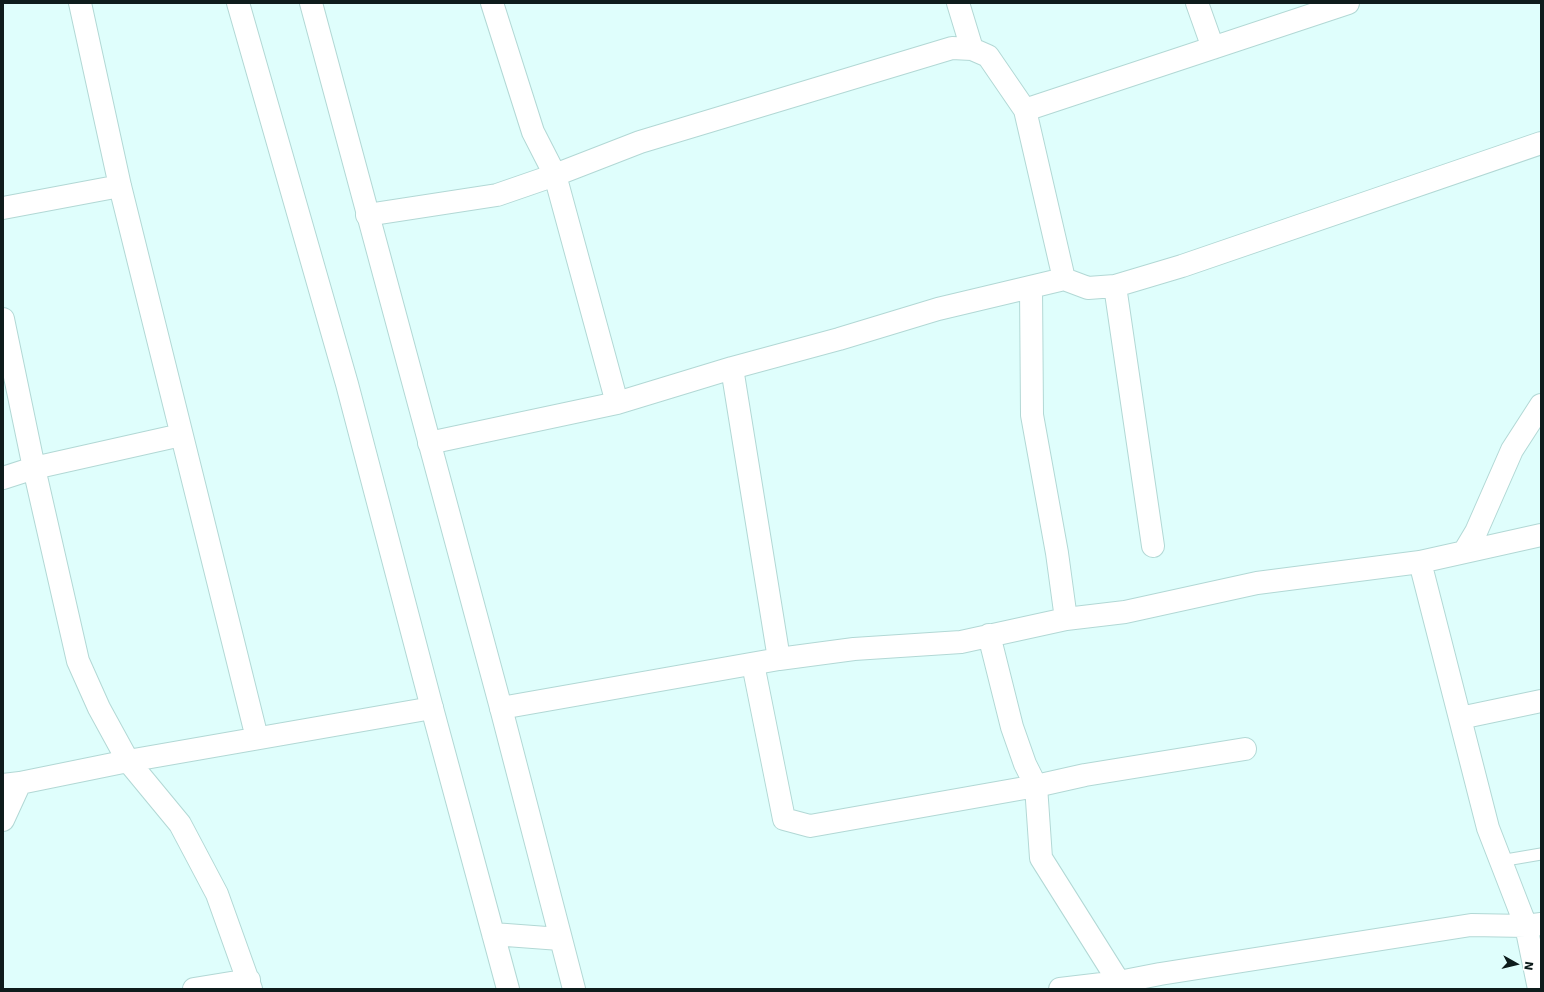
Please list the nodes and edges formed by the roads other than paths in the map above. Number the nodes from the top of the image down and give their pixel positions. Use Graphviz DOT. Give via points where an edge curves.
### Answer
graph roads {
  1 [pos="80,3"];
  2 [pos="238,3"];
  3 [pos="311,3"];
  4 [pos="492,3"];
  5 [pos="958,3"];
  6 [pos="1197,3"];
  7 [pos="1348,3"];
  8 [pos="1316,8"];
  9 [pos="1213,48"];
  10 [pos="972,49"];
  11 [pos="1025,110"];
  12 [pos="1541,143"];
  13 [pos="555,175"];
  14 [pos="120,186"];
  15 [pos="3,208"];
  16 [pos="368,215"];
  17 [pos="1064,279"];
  18 [pos="1115,286"];
  19 [pos="1031,287"];
  20 [pos="3,319"];
  21 [pos="732,368"];
  22 [pos="617,403"];
  23 [pos="1541,405"];
  24 [pos="182,435"];
  25 [pos="429,443"];
  26 [pos="34,468"];
  27 [pos="3,478"];
  28 [pos="1541,535"];
  29 [pos="1153,546"];
  30 [pos="1464,552"];
  31 [pos="1420,562"];
  32 [pos="1066,619"];
  33 [pos="989,635"];
  34 [pos="779,658"];
  35 [pos="753,664"];
  36 [pos="1541,701"];
  37 [pos="432,708"];
  38 [pos="501,708"];
  39 [pos="1460,718"];
  40 [pos="257,738"];
  41 [pos="1245,749"];
  42 [pos="128,761"];
  43 [pos="12,784"];
  44 [pos="1036,786"];
  45 [pos="3,820"];
  46 [pos="1541,854"];
  47 [pos="1500,861"];
  48 [pos="1533,925"];
  49 [pos="493,934"];
  50 [pos="560,939"];
  51 [pos="250,984"];
  52 [pos="1119,986"];
  53 [pos="194,989"];
  54 [pos="508,989"];
  55 [pos="574,989"];
  56 [pos="1060,989"];
  57 [pos="1539,989"];
  1 -- 14 [label="street"];
  2 -- 37 [label="street" via="347,384"];
  3 -- 16 [label="street"];
  4 -- 13 [label="street" via="533,132"];
  5 -- 10 [label="street"];
  6 -- 9 [label="street"];
  7 -- 8 [label="street"];
  8 -- 9 [label="street"];
  9 -- 11 [label="street"];
  10 -- 11 [label="street" via="988,56"];
  10 -- 13 [label="street" via="952,48 640,142"];
  11 -- 17 [label="street"];
  12 -- 18 [label="street" via="1182,266"];
  13 -- 16 [label="street" via="497,195"];
  13 -- 22 [label="street"];
  14 -- 15 [label="street"];
  14 -- 24 [label="street"];
  16 -- 25 [label="street"];
  17 -- 18 [label="street" via="1088,288"];
  17 -- 19 [label="street"];
  18 -- 29 [label="street"];
  19 -- 21 [label="street" via="938,309"];
  19 -- 32 [label="street" via="1032,415"];
  20 -- 26 [label="street"];
  21 -- 22 [label="street"];
  21 -- 34 [label="street"];
  22 -- 25 [label="street"];
  23 -- 30 [label="street" via="1512,450 1476,532"];
  24 -- 26 [label="street"];
  24 -- 40 [label="street"];
  25 -- 38 [label="street"];
  26 -- 27 [label="street"];
  26 -- 42 [label="street" via="78,661 99,708"];
  28 -- 30 [label="street"];
  30 -- 31 [label="street"];
  31 -- 32 [label="street" via="1256,583 1126,612"];
  31 -- 39 [label="street"];
  32 -- 33 [label="street"];
  33 -- 34 [label="street" via="961,642 854,649"];
  33 -- 44 [label="street" via="1012,728"];
  34 -- 35 [label="street"];
  35 -- 38 [label="street"];
  35 -- 44 [label="street" via="784,819 810,826"];
  36 -- 39 [label="street"];
  37 -- 40 [label="street"];
  37 -- 49 [label="street"];
  38 -- 50 [label="street"];
  39 -- 47 [label="street" via="1488,828"];
  40 -- 42 [label="street"];
  41 -- 44 [label="street" via="1085,775"];
  42 -- 43 [label="street"];
  42 -- 51 [label="street" via="180,824 217,894"];
  43 -- 45 [label="street"];
  44 -- 52 [label="street" via="1041,858"];
  46 -- 47 [label="lane"];
  47 -- 48 [label="street"];
  48 -- 52 [label="street" via="1471,925 1160,974"];
  48 -- 57 [label="street"];
  49 -- 50 [label="street"];
  49 -- 54 [label="street"];
  50 -- 55 [label="street"];
  51 -- 53 [label="street"];
  52 -- 56 [label="street"];
}
